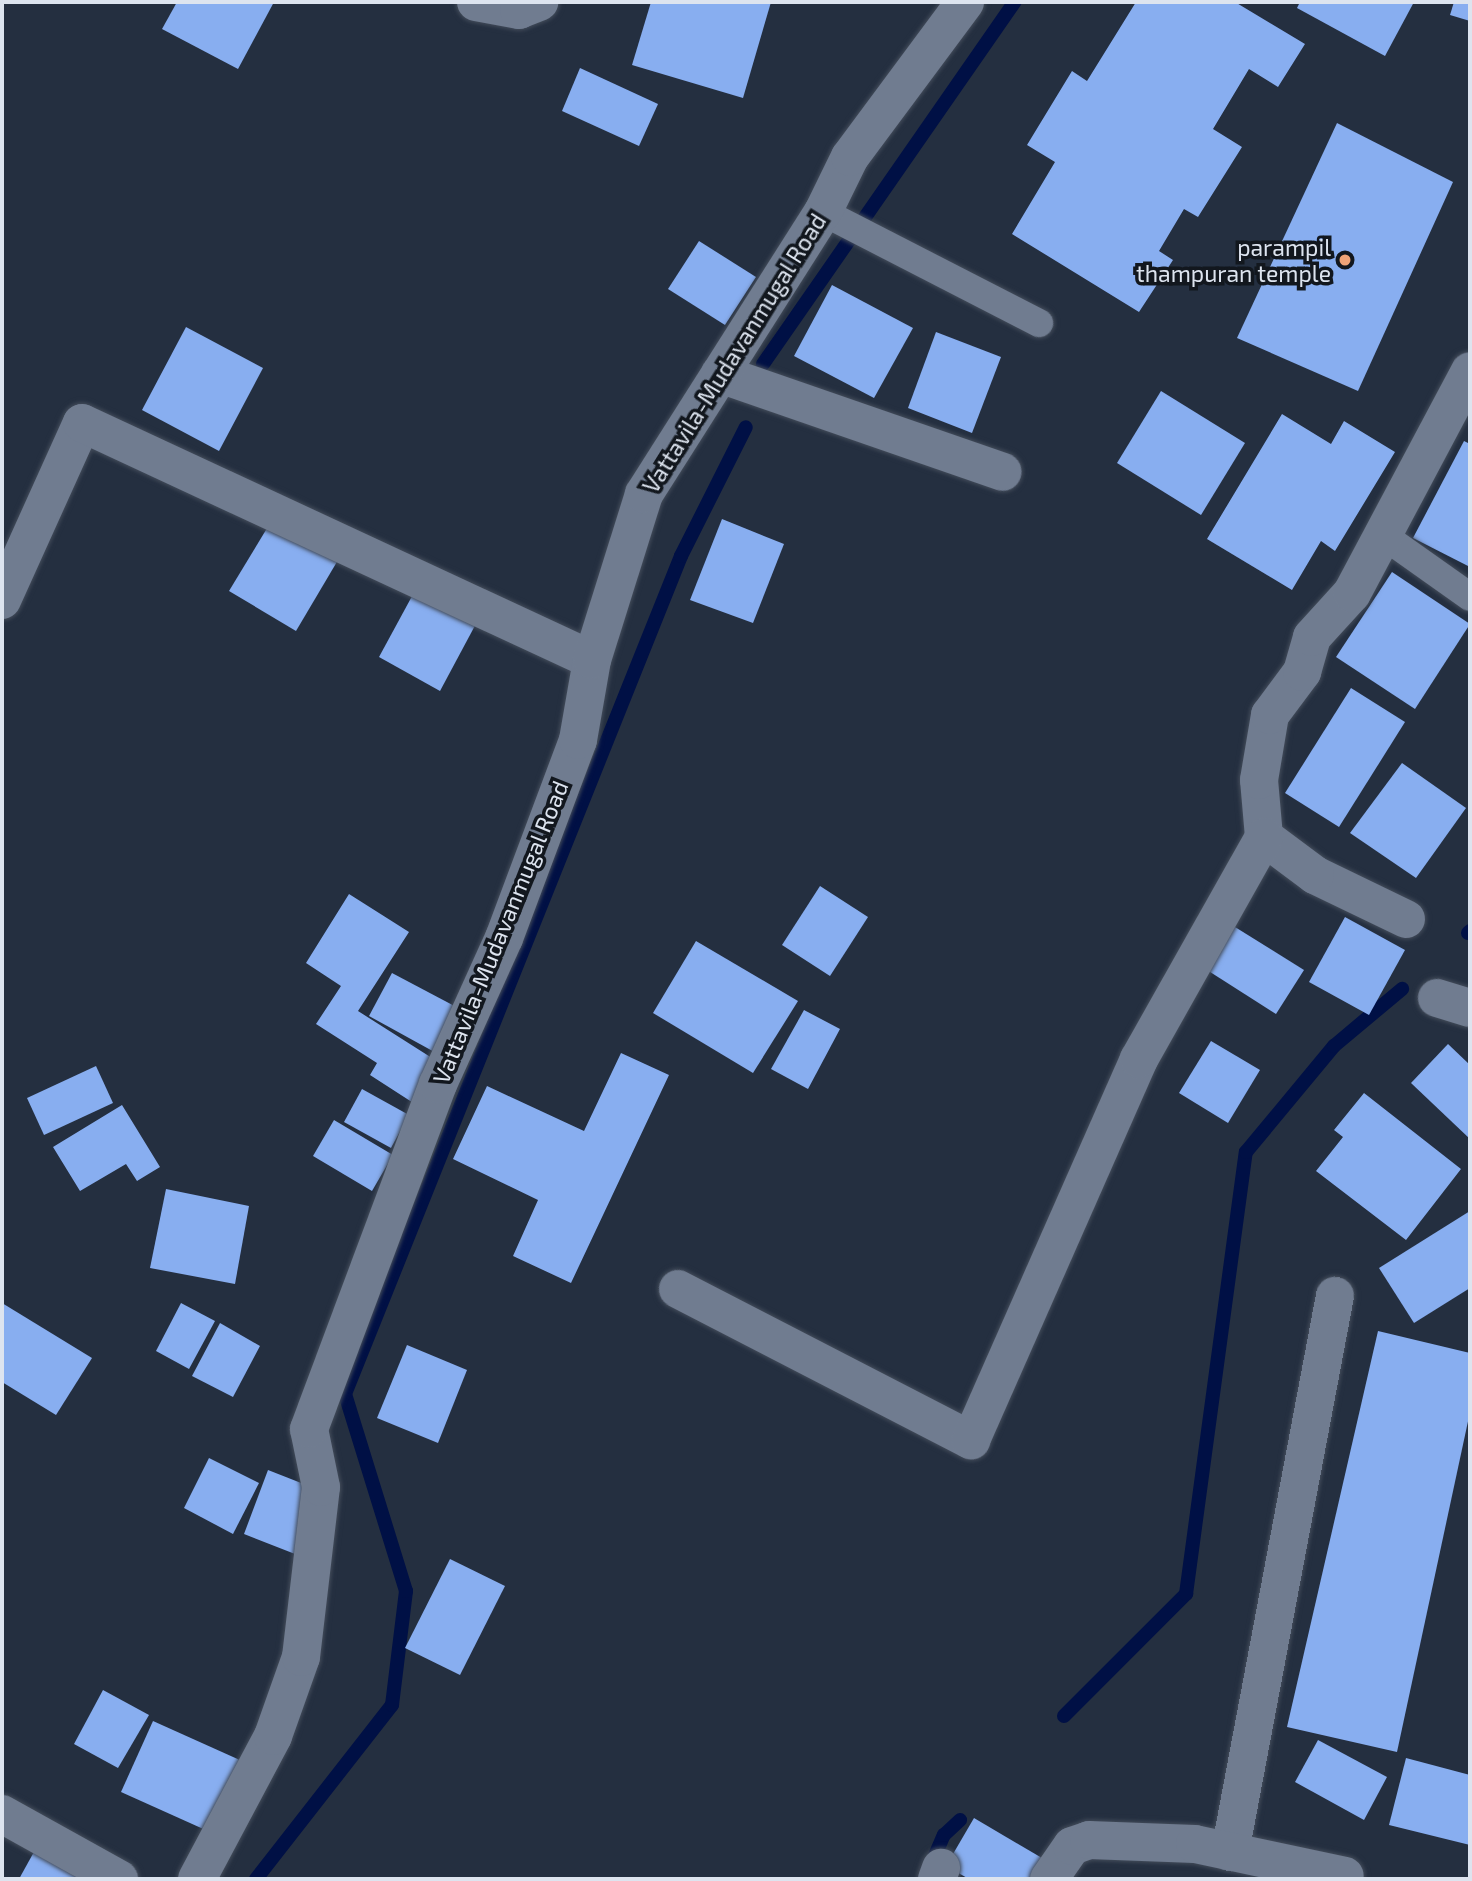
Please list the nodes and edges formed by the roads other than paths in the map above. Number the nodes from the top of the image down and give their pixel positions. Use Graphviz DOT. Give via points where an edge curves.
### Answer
graph roads {
  1 [pos="476,2"];
  2 [pos="539,2"];
  3 [pos="965,2"];
  4 [pos="823,212"];
  5 [pos="1039,323"];
  6 [pos="1470,371"];
  7 [pos="720,374"];
  8 [pos="1003,472"];
  9 [pos="1384,536"];
  10 [pos="1470,597"];
  11 [pos="2,600"];
  12 [pos="592,660"];
  13 [pos="1264,837"];
  14 [pos="1406,919"];
  15 [pos="678,1289"];
  16 [pos="1335,1296"];
  17 [pos="2,1814"];
  18 [pos="1230,1852"];
  19 [pos="1351,1878"];
  20 [pos="119,1879"];
  21 [pos="197,1879"];
  22 [pos="1049,1879"];
  1 -- 2 [label="street" via="519,10"];
  3 -- 4 [label="street, Vattavila-Mudavanmugal Road" via="850,156"];
  4 -- 5 [label="lane"];
  4 -- 7 [label="street, Vattavila-Mudavanmugal Road"];
  6 -- 9 [label="street"];
  7 -- 8 [label="street"];
  7 -- 12 [label="street, Vattavila-Mudavanmugal Road" via="644,494"];
  9 -- 10 [label="lane"];
  9 -- 13 [label="street" via="1352,593 1312,637 1302,672 1270,715 1259,780"];
  11 -- 12 [label="street" via="82,423"];
  12 -- 21 [label="street, Vattavila-Mudavanmugal Road" via="578,740 504,938 438,1084 309,1429 321,1487 301,1657 273,1736"];
  13 -- 14 [label="street" via="1315,875"];
  13 -- 15 [label="street" via="1139,1059 971,1440"];
  16 -- 18 [label="street"];
  17 -- 20 [label="street"];
  18 -- 19 [label="street"];
  18 -- 22 [label="street" via="1195,1844 1089,1840 1072,1846"];
}
